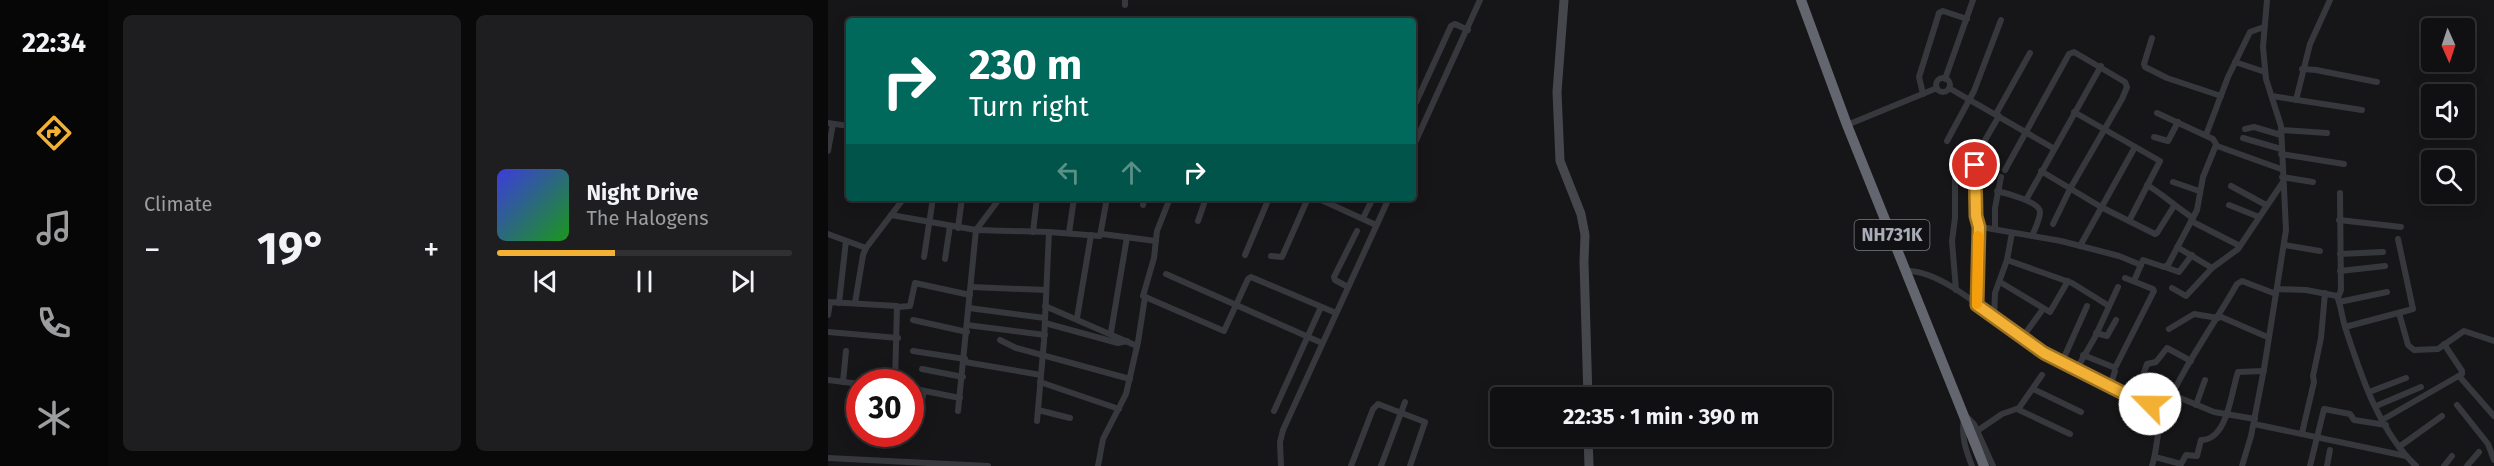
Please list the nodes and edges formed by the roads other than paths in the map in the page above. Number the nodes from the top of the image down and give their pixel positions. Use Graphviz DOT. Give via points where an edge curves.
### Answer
graph roads {
  1 [pos="1480,0"];
  2 [pos="1564,0"];
  3 [pos="1973,0"];
  4 [pos="2266,0"];
  5 [pos="2330,0"];
  6 [pos="1802,1"];
  7 [pos="1967,18"];
  8 [pos="2001,20"];
  9 [pos="2264,27"];
  10 [pos="1468,30"];
  11 [pos="2152,38"];
  12 [pos="2030,53"];
  13 [pos="2235,62"];
  14 [pos="2101,66"];
  15 [pos="2302,69"];
  16 [pos="2265,72"];
  17 [pos="1945,79"];
  18 [pos="2377,82"];
  19 [pos="1937,88"];
  20 [pos="1949,88"];
  21 [pos="1923,94"];
  22 [pos="2221,96"];
  23 [pos="2272,96"];
  24 [pos="1970,99"];
  25 [pos="2295,100"];
  26 [pos="1416,102"];
  27 [pos="2362,110"];
  28 [pos="2074,112"];
  29 [pos="2157,114"];
  30 [pos="1997,115"];
  31 [pos="2178,122"];
  32 [pos="831,123"];
  33 [pos="1847,125"];
  34 [pos="846,126"];
  35 [pos="2246,129"];
  36 [pos="2105,130"];
  37 [pos="2025,132"];
  38 [pos="2281,133"];
  39 [pos="2327,133"];
  40 [pos="2206,135"];
  41 [pos="2154,137"];
  42 [pos="2243,138"];
  43 [pos="1416,141"];
  44 [pos="1947,141"];
  45 [pos="2216,145"];
  46 [pos="2135,147"];
  47 [pos="2053,148"];
  48 [pos="828,151"];
  49 [pos="2281,152"];
  50 [pos="1977,154"];
  51 [pos="2344,164"];
  52 [pos="1975,165"];
  53 [pos="2005,170"];
  54 [pos="2041,171"];
  55 [pos="1955,173"];
  56 [pos="2282,176"];
  57 [pos="2001,177"];
  58 [pos="2173,182"];
  59 [pos="2313,182"];
  60 [pos="2147,186"];
  61 [pos="2231,186"];
  62 [pos="2070,189"];
  63 [pos="1997,191"];
  64 [pos="2199,192"];
  65 [pos="2340,193"];
  66 [pos="2026,200"];
  67 [pos="901,201"];
  68 [pos="933,201"];
  69 [pos="961,201"];
  70 [pos="998,201"];
  71 [pos="1037,201"];
  72 [pos="1074,201"];
  73 [pos="1107,201"];
  74 [pos="1169,201"];
  75 [pos="1205,201"];
  76 [pos="1268,201"];
  77 [pos="1307,201"];
  78 [pos="1324,201"];
  79 [pos="1371,201"];
  80 [pos="1388,201"];
  81 [pos="2229,205"];
  82 [pos="2266,205"];
  83 [pos="2174,206"];
  84 [pos="2101,207"];
  85 [pos="891,215"];
  86 [pos="2259,217"];
  87 [pos="1363,218"];
  88 [pos="2192,220"];
  89 [pos="2339,220"];
  90 [pos="1198,221"];
  91 [pos="2129,221"];
  92 [pos="929,223"];
  93 [pos="2053,224"];
  94 [pos="1377,225"];
  95 [pos="954,227"];
  96 [pos="1979,227"];
  97 [pos="2401,227"];
  98 [pos="1995,229"];
  99 [pos="976,230"];
  100 [pos="1357,231"];
  101 [pos="1033,232"];
  102 [pos="1049,232"];
  103 [pos="1069,233"];
  104 [pos="2012,233"];
  105 [pos="828,234"];
  106 [pos="1102,234"];
  107 [pos="1091,235"];
  108 [pos="2032,236"];
  109 [pos="1127,237"];
  110 [pos="2398,239"];
  111 [pos="846,241"];
  112 [pos="1156,241"];
  113 [pos="2284,245"];
  114 [pos="2080,246"];
  115 [pos="2240,246"];
  116 [pos="2177,247"];
  117 [pos="866,248"];
  118 [pos="2320,251"];
  119 [pos="2383,252"];
  120 [pos="2340,254"];
  121 [pos="1245,255"];
  122 [pos="2192,255"];
  123 [pos="1271,256"];
  124 [pos="924,257"];
  125 [pos="945,259"];
  126 [pos="2007,260"];
  127 [pos="2141,265"];
  128 [pos="2385,266"];
  129 [pos="2165,267"];
  130 [pos="2212,268"];
  131 [pos="1906,271"];
  132 [pos="2340,271"];
  133 [pos="1166,274"];
  134 [pos="2124,278"];
  135 [pos="2068,281"];
  136 [pos="2134,281"];
  137 [pos="2000,282"];
  138 [pos="970,287"];
  139 [pos="1348,287"];
  140 [pos="2118,287"];
  141 [pos="2172,288"];
  142 [pos="1046,290"];
  143 [pos="1956,290"];
  144 [pos="2277,291"];
  145 [pos="2387,292"];
  146 [pos="2325,293"];
  147 [pos="970,295"];
  148 [pos="1145,297"];
  149 [pos="2339,300"];
  150 [pos="829,302"];
  151 [pos="839,303"];
  152 [pos="855,303"];
  153 [pos="1977,305"];
  154 [pos="1045,306"];
  155 [pos="1236,306"];
  156 [pos="2087,306"];
  157 [pos="2109,306"];
  158 [pos="898,307"];
  159 [pos="1321,307"];
  160 [pos="969,308"];
  161 [pos="2043,309"];
  162 [pos="1336,313"];
  163 [pos="2399,313"];
  164 [pos="828,315"];
  165 [pos="2218,317"];
  166 [pos="1077,318"];
  167 [pos="1994,318"];
  168 [pos="913,320"];
  169 [pos="1045,320"];
  170 [pos="2116,320"];
  171 [pos="2345,327"];
  172 [pos="967,329"];
  173 [pos="2169,329"];
  174 [pos="828,332"];
  175 [pos="1110,332"];
  176 [pos="2096,333"];
  177 [pos="1045,335"];
  178 [pos="1307,336"];
  179 [pos="2265,336"];
  180 [pos="898,338"];
  181 [pos="2022,338"];
  182 [pos="1000,340"];
  183 [pos="1127,341"];
  184 [pos="2494,341"];
  185 [pos="1322,343"];
  186 [pos="2444,344"];
  187 [pos="1137,346"];
  188 [pos="846,351"];
  189 [pos="913,351"];
  190 [pos="1043,355"];
  191 [pos="2083,355"];
  192 [pos="965,361"];
  193 [pos="2191,361"];
  194 [pos="2062,362"];
  195 [pos="896,369"];
  196 [pos="924,369"];
  197 [pos="2076,370"];
  198 [pos="2115,371"];
  199 [pos="2264,371"];
  200 [pos="2042,375"];
  201 [pos="2459,376"];
  202 [pos="963,377"];
  203 [pos="2406,378"];
  204 [pos="1041,379"];
  205 [pos="828,380"];
  206 [pos="1130,380"];
  207 [pos="2205,380"];
  208 [pos="843,382"];
  209 [pos="846,382"];
  210 [pos="1588,387"];
  211 [pos="2110,387"];
  212 [pos="2421,387"];
  213 [pos="2032,389"];
  214 [pos="924,391"];
  215 [pos="2369,392"];
  216 [pos="2173,395"];
  217 [pos="960,398"];
  218 [pos="2135,399"];
  219 [pos="1405,402"];
  220 [pos="2196,405"];
  221 [pos="2457,405"];
  222 [pos="2376,406"];
  223 [pos="1119,409"];
  224 [pos="2017,409"];
  225 [pos="1038,410"];
  226 [pos="2165,410"];
  227 [pos="958,411"];
  228 [pos="1274,411"];
  229 [pos="1401,412"];
  230 [pos="2081,412"];
  231 [pos="2227,415"];
  232 [pos="1965,416"];
  233 [pos="2442,416"];
  234 [pos="2494,416"];
  235 [pos="1070,418"];
  236 [pos="1036,420"];
  237 [pos="2254,421"];
  238 [pos="2384,422"];
  239 [pos="1977,431"];
  240 [pos="2302,433"];
  241 [pos="2070,434"];
  242 [pos="2316,436"];
  243 [pos="2494,444"];
  244 [pos="1588,447"];
  245 [pos="2399,447"];
  246 [pos="2330,450"];
  247 [pos="2490,451"];
  248 [pos="2480,452"];
  249 [pos="2406,456"];
  250 [pos="2452,456"];
  251 [pos="2155,457"];
  252 [pos="828,458"];
  253 [pos="2494,460"];
  254 [pos="2182,465"];
  255 [pos="988,466"];
  256 [pos="1098,466"];
  257 [pos="1281,466"];
  258 [pos="1351,466"];
  259 [pos="1381,466"];
  260 [pos="1410,466"];
  261 [pos="1589,466"];
  262 [pos="1972,466"];
  263 [pos="1984,466"];
  264 [pos="1993,466"];
  265 [pos="2152,466"];
  266 [pos="2242,466"];
  267 [pos="2310,466"];
  268 [pos="2327,466"];
  269 [pos="2416,466"];
  270 [pos="2444,466"];
  271 [pos="2467,466"];
  1 -- 10 [label="street"];
  2 -- 210 [label="street" via="1557,92 1560,160 1585,235"];
  3 -- 7 [label="street"];
  4 -- 9 [label="street"];
  5 -- 15 [label="street"];
  6 -- 33 [label="highway, NH731K"];
  7 -- 17 [label="street"];
  7 -- 21 [label="street" via="1939,13 1919,77"];
  8 -- 24 [label="street"];
  9 -- 13 [label="street" via="2250,32"];
  9 -- 16 [label="street"];
  10 -- 26 [label="street" via="1451,26"];
  10 -- 43 [label="street"];
  11 -- 22 [label="street" via="2145,67"];
  12 -- 30 [label="street"];
  13 -- 16 [label="street"];
  13 -- 22 [label="street"];
  14 -- 28 [label="street"];
  14 -- 36 [label="street" via="2127,84"];
  14 -- 37 [label="street" via="2074,52 2069,54"];
  15 -- 18 [label="street"];
  15 -- 25 [label="street"];
  16 -- 23 [label="street"];
  17 -- 19 [label="street" via="1938,82"];
  17 -- 20 [label="street"];
  19 -- 20 [label="street" via="1944,92"];
  19 -- 21 [label="street"];
  20 -- 24 [label="street"];
  21 -- 33 [label="street"];
  22 -- 40 [label="street"];
  23 -- 25 [label="street"];
  23 -- 38 [label="street"];
  24 -- 30 [label="street"];
  24 -- 44 [label="street"];
  25 -- 27 [label="street"];
  28 -- 36 [label="street"];
  28 -- 47 [label="street"];
  29 -- 31 [label="street"];
  30 -- 37 [label="street"];
  30 -- 50 [label="street"];
  31 -- 40 [label="street"];
  31 -- 41 [label="street" via="2168,141"];
  32 -- 34 [label="street"];
  32 -- 48 [label="street"];
  33 -- 131 [label="highway, NH731K"];
  35 -- 38 [label="street"];
  36 -- 46 [label="street"];
  36 -- 62 [label="street"];
  37 -- 47 [label="street"];
  37 -- 53 [label="street"];
  38 -- 39 [label="street"];
  38 -- 49 [label="street"];
  40 -- 45 [label="street"];
  42 -- 49 [label="street"];
  45 -- 56 [label="street"];
  45 -- 64 [label="street"];
  46 -- 60 [label="street" via="2160,161"];
  46 -- 84 [label="street"];
  47 -- 54 [label="street"];
  49 -- 51 [label="street"];
  49 -- 56 [label="street"];
  52 -- 96 [label="street"];
  54 -- 62 [label="street"];
  54 -- 66 [label="street"];
  55 -- 143 [label="street" via="1952,241"];
  56 -- 59 [label="street"];
  56 -- 82 [label="street"];
  56 -- 113 [label="street"];
  57 -- 63 [label="street"];
  58 -- 64 [label="street"];
  60 -- 83 [label="street"];
  60 -- 91 [label="street"];
  61 -- 82 [label="street"];
  62 -- 84 [label="street"];
  62 -- 93 [label="street"];
  63 -- 66 [label="street"];
  63 -- 98 [label="street"];
  64 -- 88 [label="street"];
  65 -- 89 [label="street"];
  66 -- 108 [label="street" via="2040,210"];
  67 -- 85 [label="street"];
  68 -- 92 [label="street"];
  69 -- 95 [label="street"];
  70 -- 99 [label="street"];
  71 -- 101 [label="street"];
  72 -- 103 [label="street"];
  73 -- 106 [label="street"];
  74 -- 112 [label="street"];
  75 -- 90 [label="street"];
  76 -- 121 [label="street"];
  77 -- 123 [label="street" via="1282,257"];
  78 -- 87 [label="street"];
  79 -- 87 [label="street"];
  80 -- 94 [label="street"];
  81 -- 86 [label="street"];
  82 -- 86 [label="street"];
  83 -- 88 [label="street"];
  83 -- 91 [label="street" via="2157,233"];
  84 -- 91 [label="street"];
  84 -- 114 [label="street"];
  85 -- 92 [label="street"];
  85 -- 117 [label="street"];
  86 -- 115 [label="street"];
  87 -- 94 [label="street"];
  88 -- 115 [label="street"];
  88 -- 116 [label="street"];
  89 -- 97 [label="street"];
  89 -- 120 [label="street"];
  92 -- 95 [label="street"];
  92 -- 124 [label="street"];
  94 -- 139 [label="street"];
  95 -- 99 [label="street"];
  95 -- 125 [label="street"];
  96 -- 98 [label="street"];
  96 -- 153 [label="street"];
  98 -- 104 [label="street"];
  99 -- 101 [label="street"];
  99 -- 138 [label="street"];
  100 -- 139 [label="street" via="1334,277"];
  101 -- 102 [label="street"];
  102 -- 103 [label="street"];
  102 -- 142 [label="street"];
  103 -- 107 [label="street"];
  104 -- 108 [label="street"];
  104 -- 126 [label="street"];
  105 -- 111 [label="street"];
  106 -- 107 [label="street"];
  106 -- 109 [label="street"];
  107 -- 166 [label="street"];
  108 -- 114 [label="street"];
  109 -- 112 [label="street"];
  109 -- 175 [label="street"];
  110 -- 163 [label="street" via="2413,307"];
  111 -- 117 [label="street"];
  111 -- 151 [label="street"];
  112 -- 148 [label="street"];
  113 -- 118 [label="street"];
  113 -- 144 [label="street"];
  114 -- 127 [label="street"];
  115 -- 130 [label="street"];
  116 -- 122 [label="street"];
  116 -- 129 [label="street"];
  117 -- 152 [label="street"];
  119 -- 120 [label="street"];
  120 -- 132 [label="street"];
  122 -- 129 [label="street" via="2179,272"];
  122 -- 130 [label="street"];
  126 -- 135 [label="street"];
  126 -- 137 [label="street"];
  127 -- 129 [label="street" via="2145,260"];
  127 -- 136 [label="street"];
  128 -- 132 [label="street"];
  130 -- 141 [label="street" via="2186,296"];
  131 -- 143 [label="street" via="1924,272"];
  131 -- 232 [label="highway, NH731K"];
  132 -- 149 [label="street"];
  133 -- 155 [label="street"];
  134 -- 136 [label="street"];
  135 -- 157 [label="street"];
  135 -- 161 [label="street" via="2051,312"];
  136 -- 191 [label="street" via="2154,291 2116,366"];
  137 -- 161 [label="street"];
  137 -- 167 [label="street" via="1995,293"];
  138 -- 142 [label="street"];
  138 -- 147 [label="street"];
  139 -- 162 [label="street"];
  140 -- 157 [label="street"];
  142 -- 154 [label="street"];
  143 -- 153 [label="street"];
  144 -- 146 [label="street"];
  144 -- 165 [label="street" via="2239,282"];
  144 -- 199 [label="street"];
  145 -- 149 [label="street"];
  146 -- 149 [label="street"];
  146 -- 240 [label="street" via="2314,382"];
  147 -- 158 [label="street" via="915,283 910,306"];
  147 -- 160 [label="street"];
  148 -- 155 [label="street" via="1224,332"];
  148 -- 187 [label="street"];
  149 -- 171 [label="street"];
  150 -- 151 [label="street"];
  150 -- 164 [label="street"];
  151 -- 152 [label="street"];
  152 -- 158 [label="street"];
  153 -- 167 [label="street"];
  154 -- 166 [label="street"];
  154 -- 169 [label="street"];
  155 -- 159 [label="street" via="1251,277"];
  155 -- 178 [label="street"];
  156 -- 194 [label="street"];
  157 -- 176 [label="street"];
  158 -- 180 [label="street"];
  159 -- 162 [label="street"];
  159 -- 178 [label="street"];
  160 -- 169 [label="street"];
  160 -- 172 [label="street"];
  161 -- 181 [label="street"];
  162 -- 185 [label="street"];
  163 -- 171 [label="street"];
  163 -- 186 [label="street" via="2410,348 2433,350"];
  165 -- 173 [label="street" via="2194,314"];
  165 -- 179 [label="street"];
  165 -- 193 [label="street"];
  166 -- 175 [label="street"];
  167 -- 181 [label="street"];
  168 -- 172 [label="street"];
  169 -- 177 [label="street"];
  169 -- 183 [label="street" via="1118,343"];
  170 -- 176 [label="street" via="2107,336"];
  171 -- 215 [label="street"];
  172 -- 177 [label="street"];
  172 -- 192 [label="street"];
  174 -- 180 [label="street"];
  175 -- 183 [label="street"];
  176 -- 191 [label="street"];
  177 -- 190 [label="street"];
  178 -- 185 [label="street"];
  178 -- 228 [label="street"];
  180 -- 195 [label="street"];
  181 -- 194 [label="street"];
  182 -- 190 [label="street"];
  183 -- 187 [label="street"];
  184 -- 186 [label="street" via="2464,331"];
  185 -- 257 [label="street" via="1281,436"];
  186 -- 201 [label="street" via="2462,371"];
  187 -- 206 [label="street"];
  188 -- 208 [label="street"];
  189 -- 192 [label="street"];
  190 -- 204 [label="street"];
  190 -- 206 [label="street"];
  191 -- 197 [label="street"];
  192 -- 202 [label="street"];
  192 -- 204 [label="street"];
  193 -- 216 [label="street"];
  193 -- 218 [label="street" via="2167,348 2156,362 2147,364"];
  194 -- 197 [label="street"];
  196 -- 202 [label="street"];
  197 -- 211 [label="street"];
  198 -- 211 [label="street"];
  199 -- 231 [label="street" via="2238,372"];
  199 -- 237 [label="street"];
  200 -- 213 [label="street"];
  201 -- 234 [label="street"];
  201 -- 238 [label="street"];
  202 -- 217 [label="street"];
  203 -- 215 [label="street"];
  204 -- 223 [label="street"];
  204 -- 225 [label="street"];
  205 -- 208 [label="street"];
  206 -- 223 [label="street"];
  207 -- 220 [label="street"];
  208 -- 209 [label="street"];
  211 -- 218 [label="street"];
  212 -- 222 [label="street"];
  213 -- 224 [label="street"];
  213 -- 230 [label="street"];
  214 -- 217 [label="street"];
  215 -- 222 [label="street"];
  216 -- 220 [label="street"];
  216 -- 226 [label="street"];
  217 -- 227 [label="street"];
  218 -- 226 [label="street"];
  219 -- 229 [label="street"];
  220 -- 231 [label="street"];
  221 -- 247 [label="street"];
  222 -- 238 [label="street"];
  223 -- 256 [label="street" via="1103,439"];
  224 -- 239 [label="street"];
  224 -- 241 [label="street"];
  225 -- 235 [label="street"];
  225 -- 236 [label="street"];
  226 -- 251 [label="street"];
  229 -- 258 [label="street" via="1375,406"];
  229 -- 259 [label="street"];
  229 -- 260 [label="street" via="1425,422"];
  231 -- 237 [label="street"];
  231 -- 254 [label="street" via="2219,429 2200,441 2197,456 2186,455"];
  232 -- 239 [label="street"];
  232 -- 262 [label="street" via="1962,429"];
  232 -- 263 [label="highway, NH731K"];
  233 -- 245 [label="street"];
  237 -- 240 [label="street"];
  237 -- 266 [label="street"];
  238 -- 242 [label="street" via="2354,420 2350,414 2324,409"];
  238 -- 245 [label="street"];
  239 -- 264 [label="street"];
  240 -- 242 [label="street"];
  242 -- 249 [label="street"];
  242 -- 267 [label="street"];
  243 -- 247 [label="street"];
  244 -- 261 [label="street"];
  245 -- 249 [label="street"];
  246 -- 268 [label="street"];
  247 -- 253 [label="street"];
  248 -- 271 [label="street"];
  249 -- 269 [label="street"];
  250 -- 270 [label="street"];
  251 -- 254 [label="street"];
  251 -- 265 [label="street"];
  252 -- 255 [label="street"];
}
